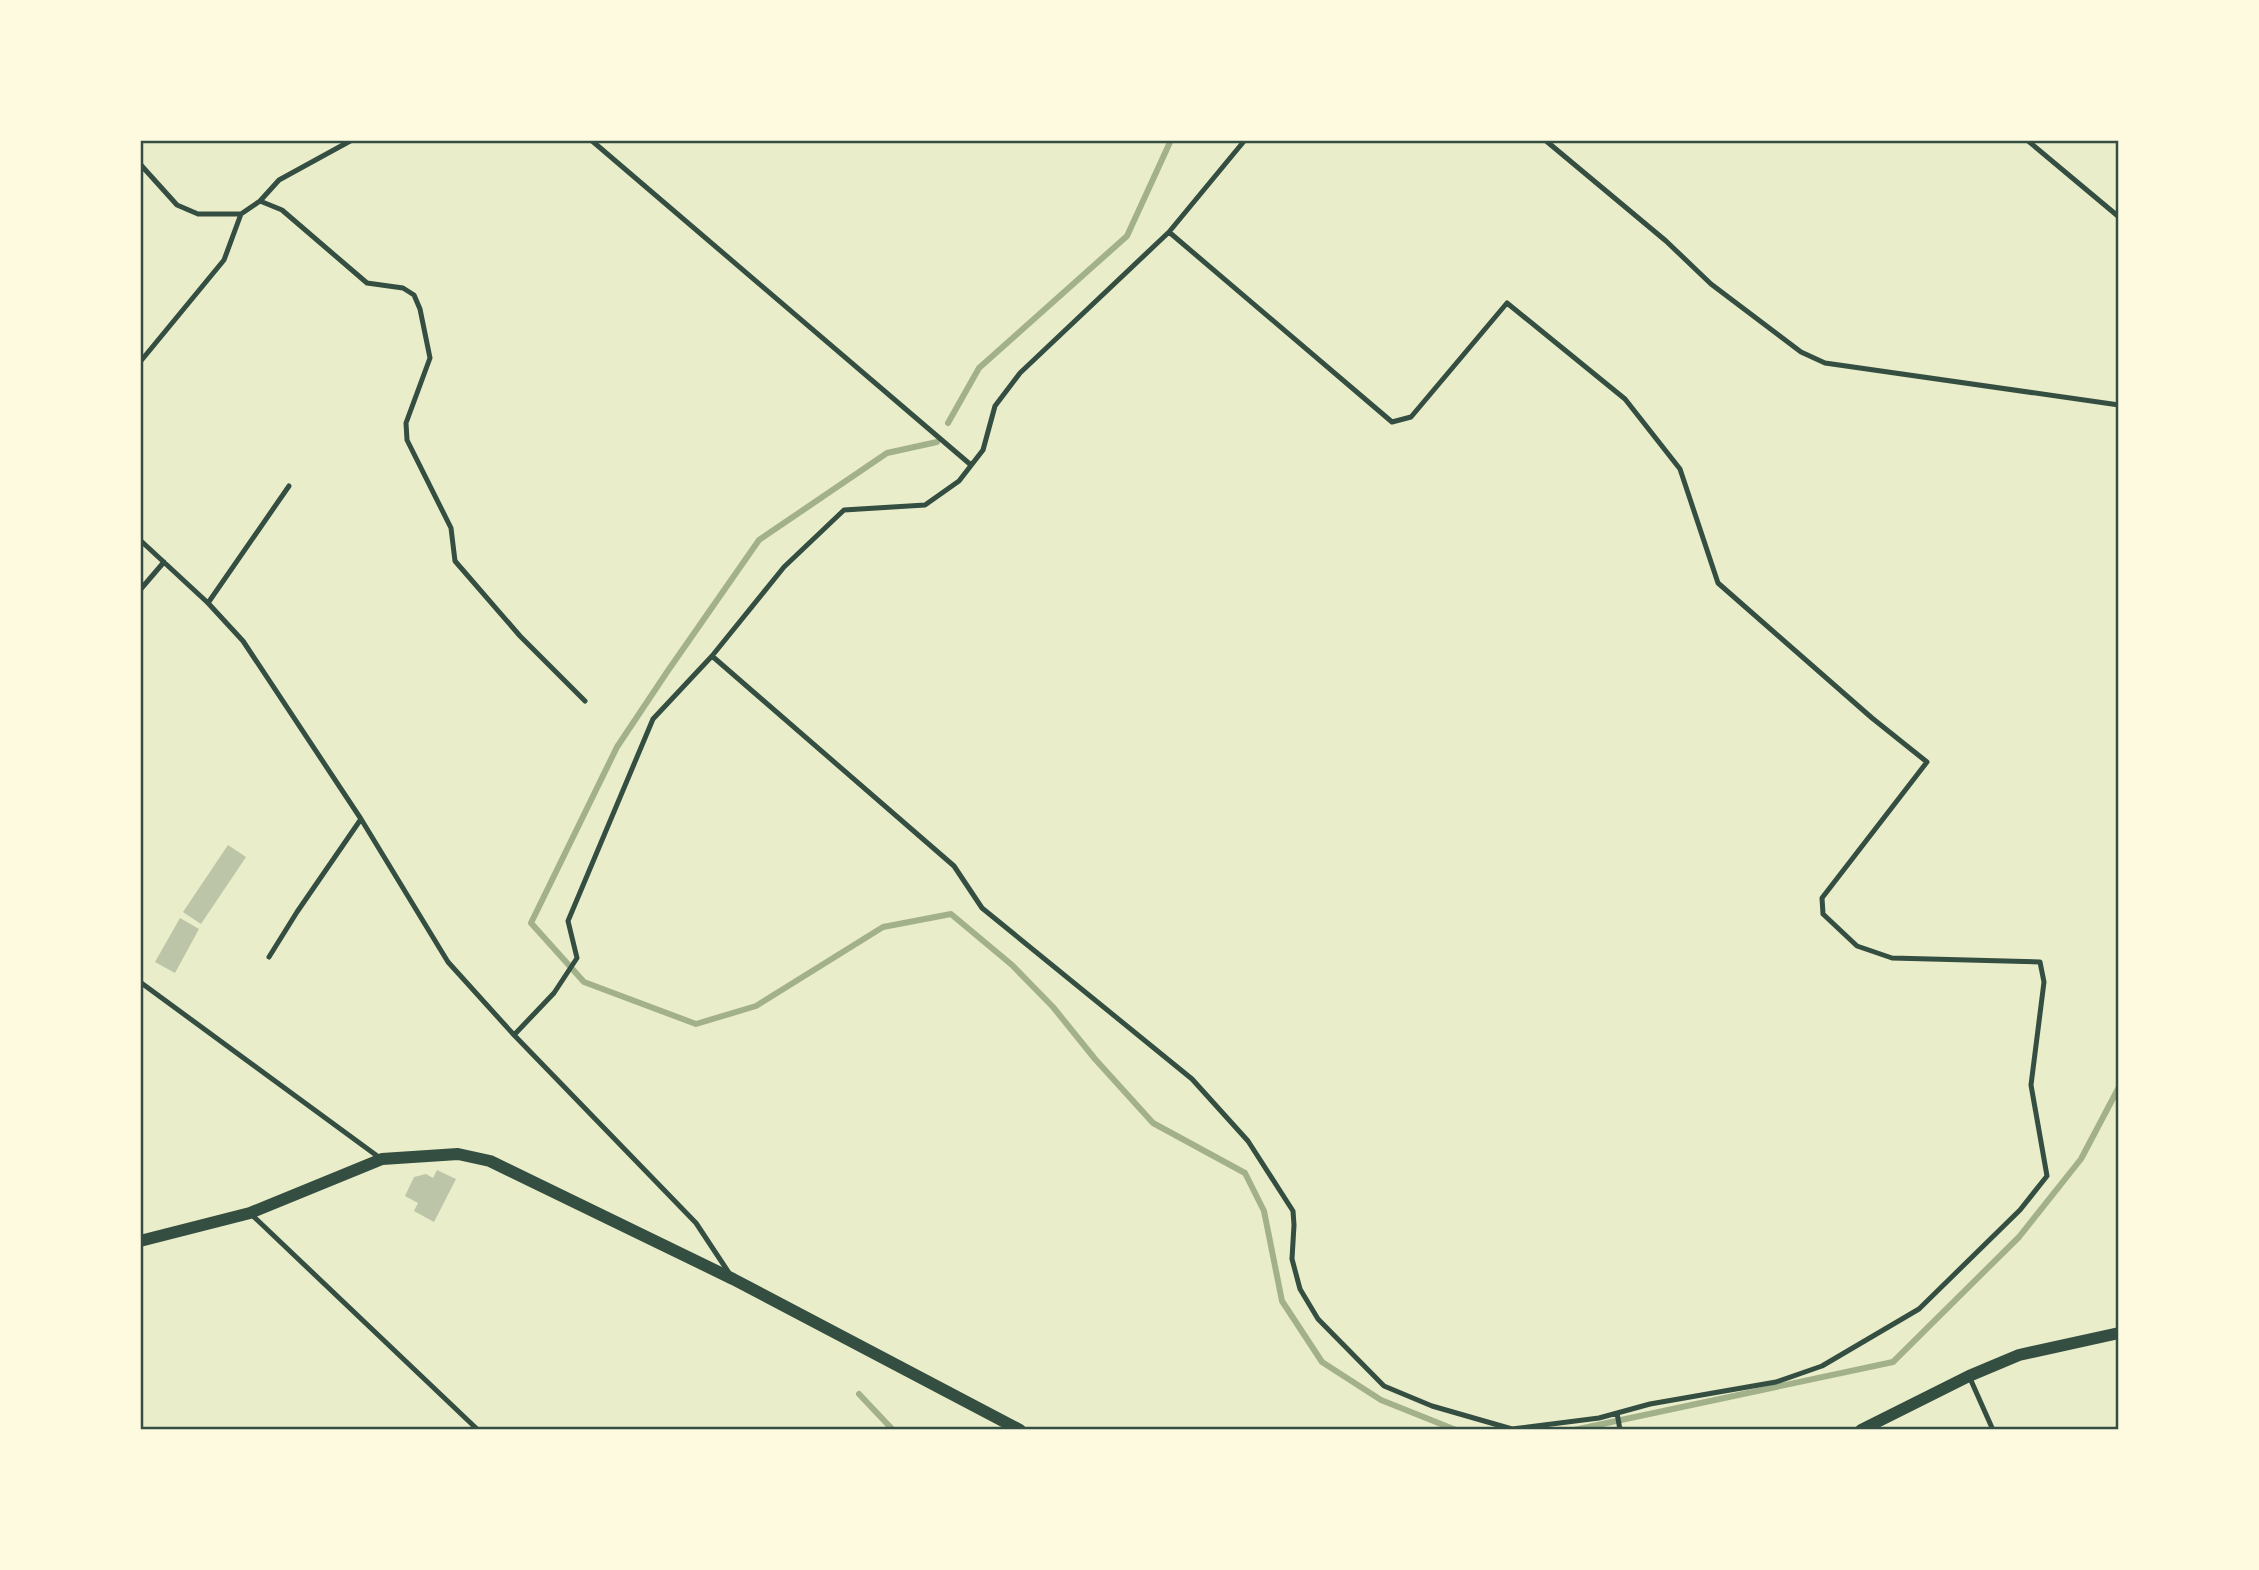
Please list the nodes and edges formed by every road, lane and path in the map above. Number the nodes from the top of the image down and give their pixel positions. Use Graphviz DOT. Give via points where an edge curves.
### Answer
graph roads {
  1 [pos="352,140"];
  2 [pos="591,140"];
  3 [pos="1245,140"];
  4 [pos="1545,140"];
  5 [pos="2027,140"];
  6 [pos="140,164"];
  7 [pos="260,201"];
  8 [pos="240,214"];
  9 [pos="2119,217"];
  10 [pos="1169,232"];
  11 [pos="140,362"];
  12 [pos="2119,405"];
  13 [pos="971,465"];
  14 [pos="289,486"];
  15 [pos="140,540"];
  16 [pos="164,562"];
  17 [pos="140,590"];
  18 [pos="208,603"];
  19 [pos="712,656"];
  20 [pos="585,701"];
  21 [pos="361,819"];
  22 [pos="269,957"];
  23 [pos="140,982"];
  24 [pos="514,1035"];
  25 [pos="382,1160"];
  26 [pos="250,1213"];
  27 [pos="140,1241"];
  28 [pos="733,1279"];
  29 [pos="2119,1334"];
  30 [pos="1969,1376"];
  31 [pos="1618,1416"];
  32 [pos="478,1430"];
  33 [pos="1020,1430"];
  34 [pos="1620,1430"];
  35 [pos="1861,1430"];
  36 [pos="1993,1430"];
  1 -- 7 [label="lane" via="279,180"];
  2 -- 13 [label="lane"];
  3 -- 10 [label="lane"];
  4 -- 12 [label="lane" via="1711,284 1801,352 1825,363"];
  5 -- 9 [label="lane"];
  6 -- 8 [label="lane" via="177,205 198,214"];
  7 -- 8 [label="lane"];
  7 -- 20 [label="lane" via="282,210 367,283 403,288 414,295 430,358 406,423 407,440 451,528 455,561"];
  8 -- 11 [label="lane" via="224,260"];
  10 -- 13 [label="lane" via="1020,373 995,406 983,450"];
  10 -- 31 [label="lane" via="1392,422 1411,417 1507,303 1625,398 1680,469 1718,583 1927,762 1822,898 1823,914 1857,946 1892,958 2040,962 2044,982 2031,1085 2047,1176 2020,1210 1919,1309 1822,1366 1776,1382 1650,1404"];
  13 -- 19 [label="lane" via="959,481 925,505 844,510 784,566"];
  14 -- 18 [label="lane"];
  15 -- 16 [label="lane"];
  16 -- 17 [label="lane"];
  16 -- 18 [label="lane"];
  18 -- 21 [label="lane" via="243,641"];
  19 -- 24 [label="lane" via="653,719 568,921 577,958 554,993"];
  19 -- 31 [label="lane" via="954,866 982,908 1192,1079 1248,1141 1293,1211 1292,1259 1300,1289 1318,1319 1384,1386 1432,1406 1512,1429"];
  21 -- 22 [label="lane"];
  21 -- 24 [label="lane" via="448,962"];
  23 -- 25 [label="lane"];
  24 -- 28 [label="lane" via="696,1223"];
  25 -- 26 [label="street"];
  25 -- 28 [label="street" via="458,1154 490,1161"];
  26 -- 27 [label="street"];
  26 -- 32 [label="lane"];
  28 -- 33 [label="street"];
  29 -- 30 [label="street" via="2019,1355"];
  30 -- 35 [label="street"];
  30 -- 36 [label="lane"];
  31 -- 34 [label="lane"];
}
